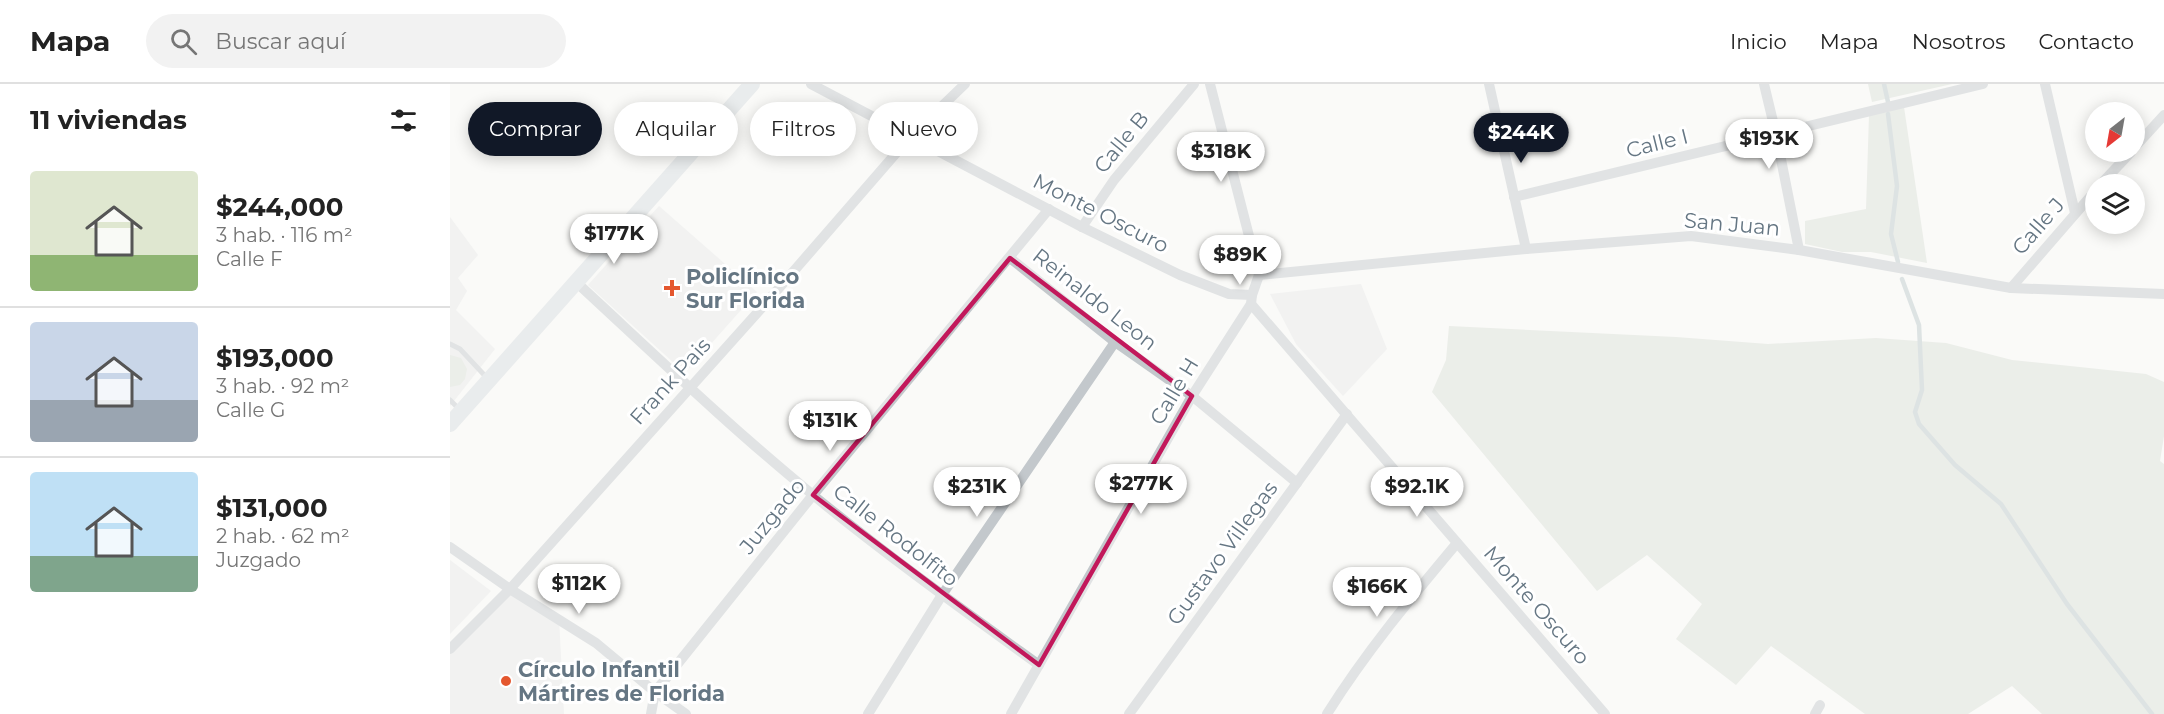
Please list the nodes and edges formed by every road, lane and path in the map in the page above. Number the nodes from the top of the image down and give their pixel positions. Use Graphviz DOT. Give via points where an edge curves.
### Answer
graph roads {
  1 [pos="752,84"];
  2 [pos="811,84"];
  3 [pos="965,84"];
  4 [pos="1194,84"];
  5 [pos="1210,84"];
  6 [pos="1489,84"];
  7 [pos="1764,84"];
  8 [pos="1983,84"];
  9 [pos="2045,84"];
  10 [pos="946,102"];
  11 [pos="868,114"];
  12 [pos="2164,115"];
  13 [pos="1776,134"];
  14 [pos="2145,136"];
  15 [pos="893,156"];
  16 [pos="949,156"];
  17 [pos="2122,162"];
  18 [pos="2110,174"];
  19 [pos="1514,197"];
  20 [pos="2085,202"];
  21 [pos="1049,209"];
  22 [pos="2075,213"];
  23 [pos="1082,227"];
  24 [pos="1526,249"];
  25 [pos="1799,250"];
  26 [pos="1010,258"];
  27 [pos="1259,275"];
  28 [pos="576,282"];
  29 [pos="2011,288"];
  30 [pos="2164,294"];
  31 [pos="1251,299"];
  32 [pos="1115,342"];
  33 [pos="450,344"];
  34 [pos="489,380"];
  35 [pos="690,388"];
  36 [pos="1192,396"];
  37 [pos="454,412"];
  38 [pos="1347,414"];
  39 [pos="1297,483"];
  40 [pos="813,495"];
  41 [pos="1457,543"];
  42 [pos="450,547"];
  43 [pos="510,589"];
  44 [pos="942,595"];
  45 [pos="450,649"];
  46 [pos="1039,665"];
  47 [pos="655,692"];
  48 [pos="1600,712"];
  49 [pos="651,714"];
  50 [pos="686,714"];
  51 [pos="868,714"];
  52 [pos="1011,714"];
  53 [pos="1129,714"];
  54 [pos="1327,714"];
  1 -- 28 [label="street"];
  2 -- 11 [label="street, Monte Oscuro"];
  3 -- 10 [label="street, Frank Pais"];
  4 -- 23 [label="street, Calle B" via="1114,180"];
  5 -- 27 [label="street"];
  6 -- 19 [label="street"];
  7 -- 13 [label="street"];
  8 -- 13 [label="street, Calle I"];
  9 -- 22 [label="street"];
  12 -- 14 [label="street"];
  13 -- 19 [label="street, Calle I"];
  13 -- 25 [label="street"];
  15 -- 35 [label="street, Frank Pais"];
  16 -- 21 [label="street, Monte Oscuro"];
  17 -- 18 [label="street"];
  19 -- 24 [label="street"];
  20 -- 22 [label="street, Calle J"];
  21 -- 23 [label="street, Monte Oscuro"];
  21 -- 26 [label="street, Juzgado"];
  22 -- 29 [label="street, Calle J"];
  23 -- 31 [label="street, Monte Oscuro" via="1209,288"];
  24 -- 25 [label="street, San Juan" via="1691,236"];
  24 -- 27 [label="street, San Juan"];
  25 -- 29 [label="street, San Juan"];
  26 -- 32 [label="street, Reinaldo Leon"];
  26 -- 40 [label="street, Juzgado"];
  27 -- 31 [label="street, Calle H"];
  28 -- 34 [label="street"];
  28 -- 35 [label="street, Calle Rodolfito"];
  29 -- 30 [label="street, San Juan"];
  31 -- 36 [label="street, Calle H"];
  31 -- 38 [label="street, Monte Oscuro"];
  32 -- 36 [label="street, Reinaldo Leon"];
  32 -- 44 [label="street"];
  33 -- 34 [label="lane"];
  34 -- 37 [label="street"];
  35 -- 40 [label="street, Calle Rodolfito"];
  35 -- 43 [label="street, Frank Pais"];
  36 -- 39 [label="street, Reinaldo Leon"];
  36 -- 46 [label="street, Calle H"];
  38 -- 39 [label="street, Gustavo Villegas"];
  38 -- 41 [label="street, Monte Oscuro"];
  39 -- 53 [label="street, Gustavo Villegas"];
  40 -- 44 [label="street, Calle Rodolfito"];
  40 -- 47 [label="street, Juzgado"];
  41 -- 48 [label="street, Monte Oscuro"];
  41 -- 54 [label="street" via="1400,611"];
  42 -- 43 [label="street"];
  43 -- 45 [label="street, Frank Pais"];
  43 -- 47 [label="street" via="596,643"];
  44 -- 46 [label="street, Calle Rodolfito"];
  44 -- 51 [label="street"];
  46 -- 52 [label="street, Calle H"];
  47 -- 49 [label="street, Juzgado"];
  47 -- 50 [label="street"];
}
